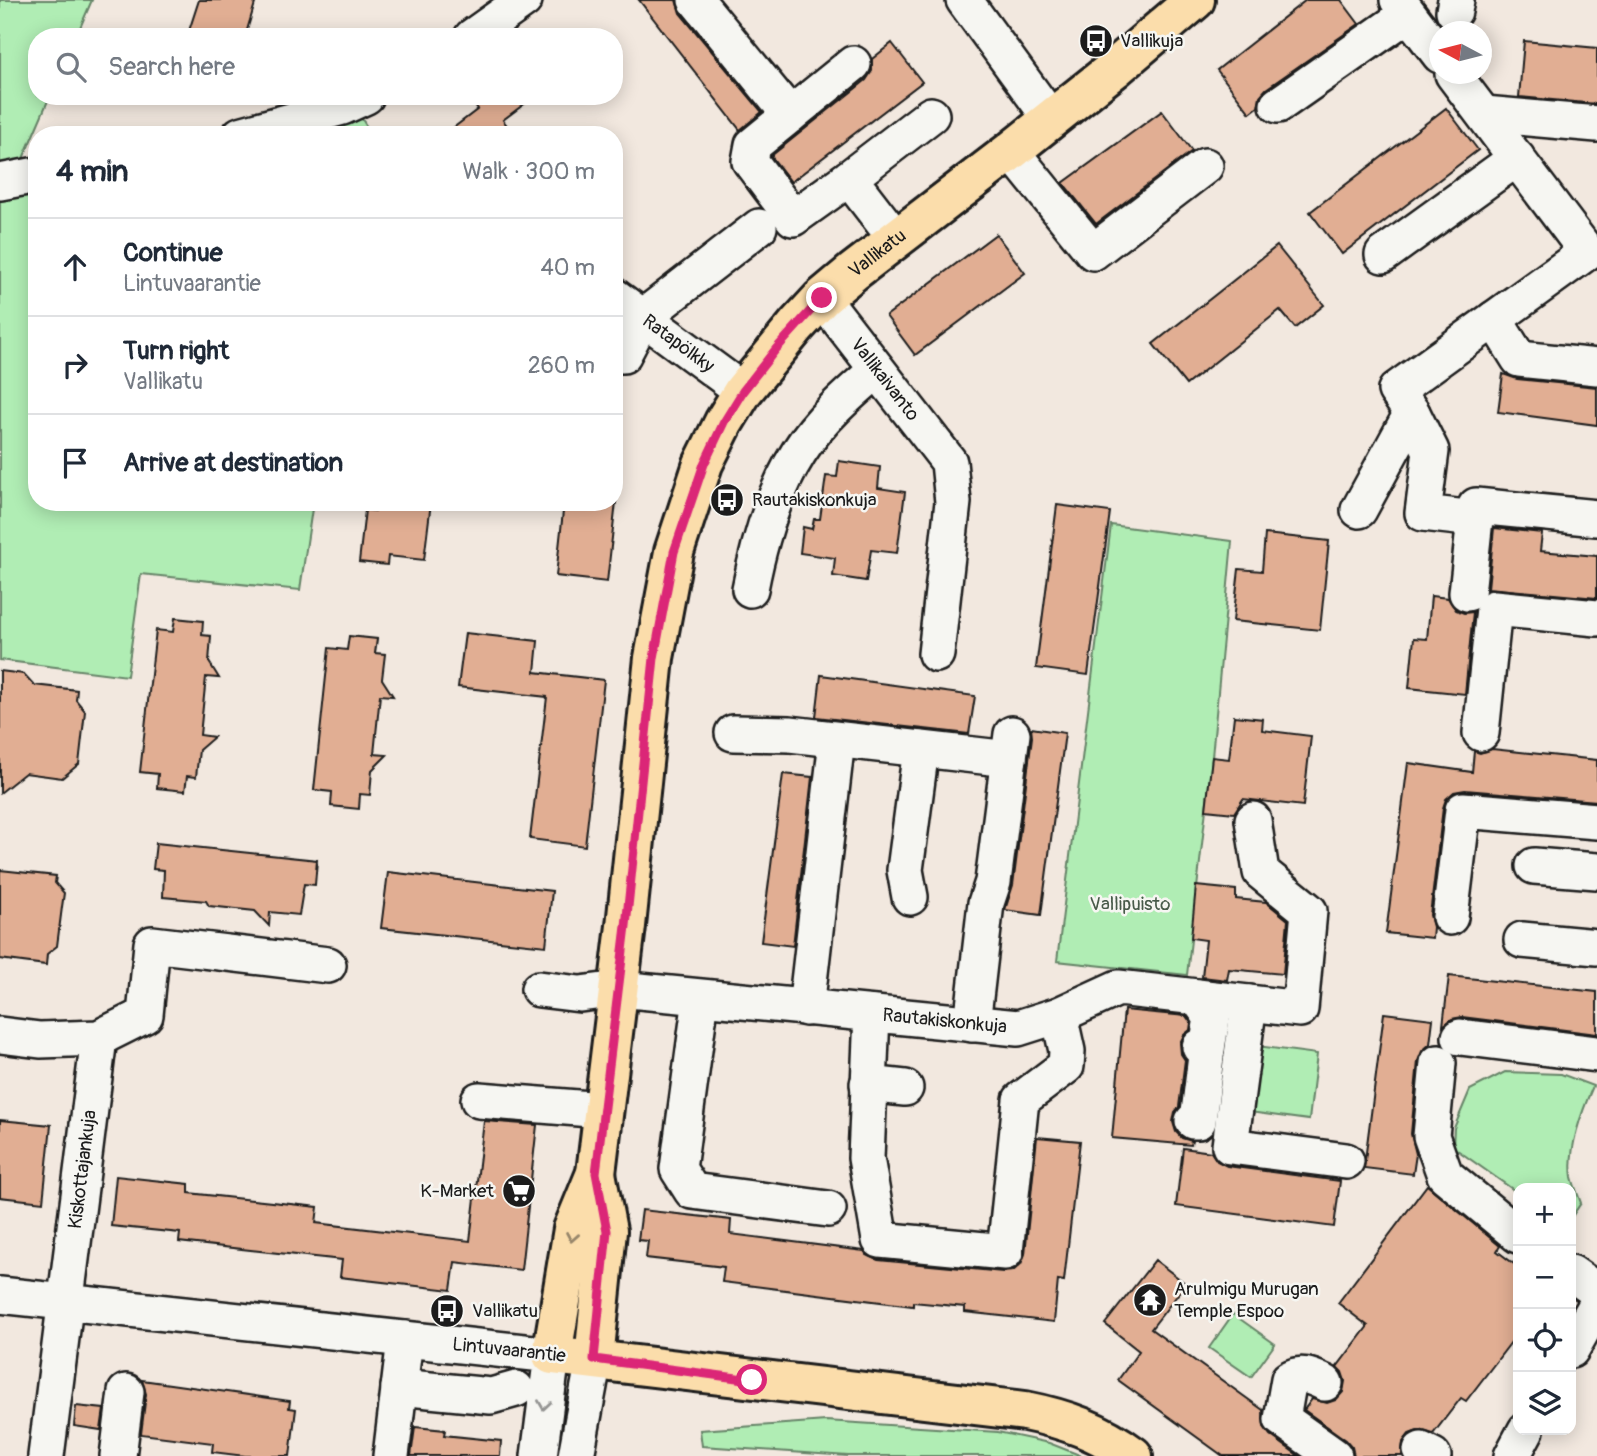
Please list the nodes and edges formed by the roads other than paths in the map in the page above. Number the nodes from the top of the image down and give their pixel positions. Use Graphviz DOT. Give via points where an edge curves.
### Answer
graph roads {
  1 [pos="524,0"];
  2 [pos="696,0"];
  3 [pos="964,0"];
  4 [pos="1195,0"];
  5 [pos="1403,7"];
  6 [pos="485,28"];
  7 [pos="1429,41"];
  8 [pos="853,64"];
  9 [pos="1461,84"];
  10 [pos="346,105"];
  11 [pos="1278,105"];
  12 [pos="1484,114"];
  13 [pos="790,115"];
  14 [pos="931,115"];
  15 [pos="1051,118"];
  16 [pos="1597,124"];
  17 [pos="273,126"];
  18 [pos="1011,151"];
  19 [pos="1517,158"];
  20 [pos="1205,166"];
  21 [pos="28,177"];
  22 [pos="849,178"];
  23 [pos="0,182"];
  24 [pos="758,227"];
  25 [pos="896,239"];
  26 [pos="1383,255"];
  27 [pos="822,298"];
  28 [pos="623,303"];
  29 [pos="643,317"];
  30 [pos="1494,319"];
  31 [pos="623,355"];
  32 [pos="1597,367"];
  33 [pos="877,370"];
  34 [pos="743,391"];
  35 [pos="1404,401"];
  36 [pos="1359,510"];
  37 [pos="1597,518"];
  38 [pos="1475,519"];
  39 [pos="750,589"];
  40 [pos="1467,593"];
  41 [pos="1597,618"];
  42 [pos="936,654"];
  43 [pos="733,733"];
  44 [pos="1481,733"];
  45 [pos="837,740"];
  46 [pos="921,749"];
  47 [pos="1253,820"];
  48 [pos="1597,821"];
  49 [pos="1534,866"];
  50 [pos="1597,871"];
  51 [pos="910,897"];
  52 [pos="1450,918"];
  53 [pos="1522,940"];
  54 [pos="1597,947"];
  55 [pos="328,965"];
  56 [pos="539,989"];
  57 [pos="619,989"];
  58 [pos="1197,997"];
  59 [pos="701,998"];
  60 [pos="1249,1003"];
  61 [pos="806,1008"];
  62 [pos="872,1014"];
  63 [pos="1059,1016"];
  64 [pos="972,1024"];
  65 [pos="0,1035"];
  66 [pos="99,1038"];
  67 [pos="1597,1054"];
  68 [pos="868,1084"];
  69 [pos="905,1088"];
  70 [pos="479,1100"];
  71 [pos="603,1110"];
  72 [pos="1193,1121"];
  73 [pos="1346,1161"];
  74 [pos="596,1173"];
  75 [pos="828,1209"];
  76 [pos="1513,1231"];
  77 [pos="1576,1276"];
  78 [pos="1597,1291"];
  79 [pos="0,1295"];
  80 [pos="65,1303"];
  81 [pos="1597,1304"];
  82 [pos="405,1339"];
  83 [pos="1576,1341"];
  84 [pos="552,1355"];
  85 [pos="594,1359"];
  86 [pos="1325,1382"];
  87 [pos="399,1387"];
  88 [pos="516,1389"];
  89 [pos="126,1392"];
  90 [pos="1523,1435"];
  91 [pos="46,1456"];
  92 [pos="118,1456"];
  93 [pos="391,1456"];
  94 [pos="539,1456"];
  95 [pos="576,1456"];
  96 [pos="1133,1456"];
  97 [pos="1334,1456"];
  98 [pos="1512,1456"];
  1 -- 6 [label="street"];
  2 -- 13 [label="street"];
  3 -- 15 [label="street"];
  4 -- 15 [label="main road, Vallikatu"];
  5 -- 7 [label="street"];
  5 -- 11 [label="street"];
  8 -- 13 [label="street"];
  9 -- 12 [label="street"];
  10 -- 17 [label="street"];
  12 -- 16 [label="street"];
  12 -- 19 [label="street"];
  13 -- 22 [label="street" via="753,145 750,161 793,218"];
  14 -- 22 [label="street"];
  15 -- 18 [label="main road, Vallikatu"];
  18 -- 20 [label="street" via="1094,252"];
  18 -- 25 [label="main road, Vallikatu"];
  19 -- 26 [label="street"];
  19 -- 30 [label="street" via="1587,252"];
  21 -- 23 [label="street"];
  22 -- 25 [label="street"];
  24 -- 29 [label="street"];
  25 -- 27 [label="main road, Vallikatu"];
  27 -- 33 [label="street, Vallikaivanto"];
  27 -- 34 [label="main road, Vallikatu"];
  28 -- 29 [label="street, Ratapölkky"];
  29 -- 31 [label="street"];
  29 -- 34 [label="street, Ratapölkky"];
  30 -- 32 [label="street" via="1519,359"];
  30 -- 35 [label="street"];
  33 -- 39 [label="street" via="842,400 799,451 776,498"];
  33 -- 42 [label="street, Vallikaivanto" via="949,462 953,502"];
  34 -- 57 [label="main road, Vallikatu" via="704,464 674,552 664,599"];
  35 -- 36 [label="street"];
  35 -- 38 [label="street" via="1431,451 1423,513"];
  37 -- 38 [label="street" via="1476,506"];
  38 -- 40 [label="street"];
  41 -- 44 [label="street" via="1494,608"];
  43 -- 45 [label="street"];
  45 -- 46 [label="street"];
  45 -- 61 [label="street"];
  46 -- 51 [label="street" via="905,870"];
  46 -- 64 [label="street" via="1011,747"];
  47 -- 60 [label="street, Rautakiskonkuja" via="1261,872 1310,911 1300,1009"];
  48 -- 52 [label="street" via="1463,810"];
  49 -- 50 [label="street"];
  53 -- 54 [label="street"];
  55 -- 66 [label="street" via="152,944 145,1015"];
  56 -- 57 [label="street, Rautakiskonkuja" via="580,994"];
  57 -- 59 [label="street, Rautakiskonkuja"];
  57 -- 71 [label="main road, Vallikatu"];
  58 -- 60 [label="street, Rautakiskonkuja"];
  58 -- 63 [label="street, Rautakiskonkuja" via="1118,988"];
  58 -- 72 [label="street" via="1212,1018 1203,1048 1198,1122"];
  59 -- 61 [label="street, Rautakiskonkuja"];
  59 -- 75 [label="street" via="678,1169 692,1191"];
  60 -- 73 [label="street" via="1230,1146"];
  61 -- 62 [label="street, Rautakiskonkuja"];
  62 -- 64 [label="street, Rautakiskonkuja"];
  62 -- 68 [label="street"];
  63 -- 64 [label="street, Rautakiskonkuja" via="1018,1028"];
  63 -- 68 [label="street" via="1068,1051 1066,1066 1021,1100 1004,1252 880,1240 866,1158"];
  65 -- 66 [label="street" via="40,1040"];
  66 -- 80 [label="street, Kiskottajankuja"];
  67 -- 76 [label="street" via="1449,1050 1431,1136 1445,1175"];
  68 -- 69 [label="street"];
  70 -- 71 [label="street"];
  71 -- 74 [label="main road, Vallikatu"];
  74 -- 84 [label="main road, Vallikatu, one-way" via="573,1228"];
  74 -- 85 [label="main road, Vallikatu" via="607,1231"];
  77 -- 78 [label="street"];
  79 -- 80 [label="street, Lintuvaarantie"];
  80 -- 82 [label="street, Lintuvaarantie"];
  80 -- 91 [label="street, Kiskottajankuja"];
  81 -- 83 [label="street"];
  82 -- 84 [label="street, Lintuvaarantie"];
  82 -- 87 [label="street"];
  84 -- 85 [label="main road, Lintuvaarantie"];
  84 -- 94 [label="street, one-way"];
  85 -- 95 [label="street"];
  85 -- 96 [label="main road, Lintuvaarantie" via="1025,1411 1086,1428"];
  86 -- 97 [label="street" via="1297,1374 1289,1379 1282,1419"];
  87 -- 88 [label="street" via="491,1396"];
  87 -- 93 [label="street"];
  89 -- 92 [label="street"];
  90 -- 98 [label="street"];
}
